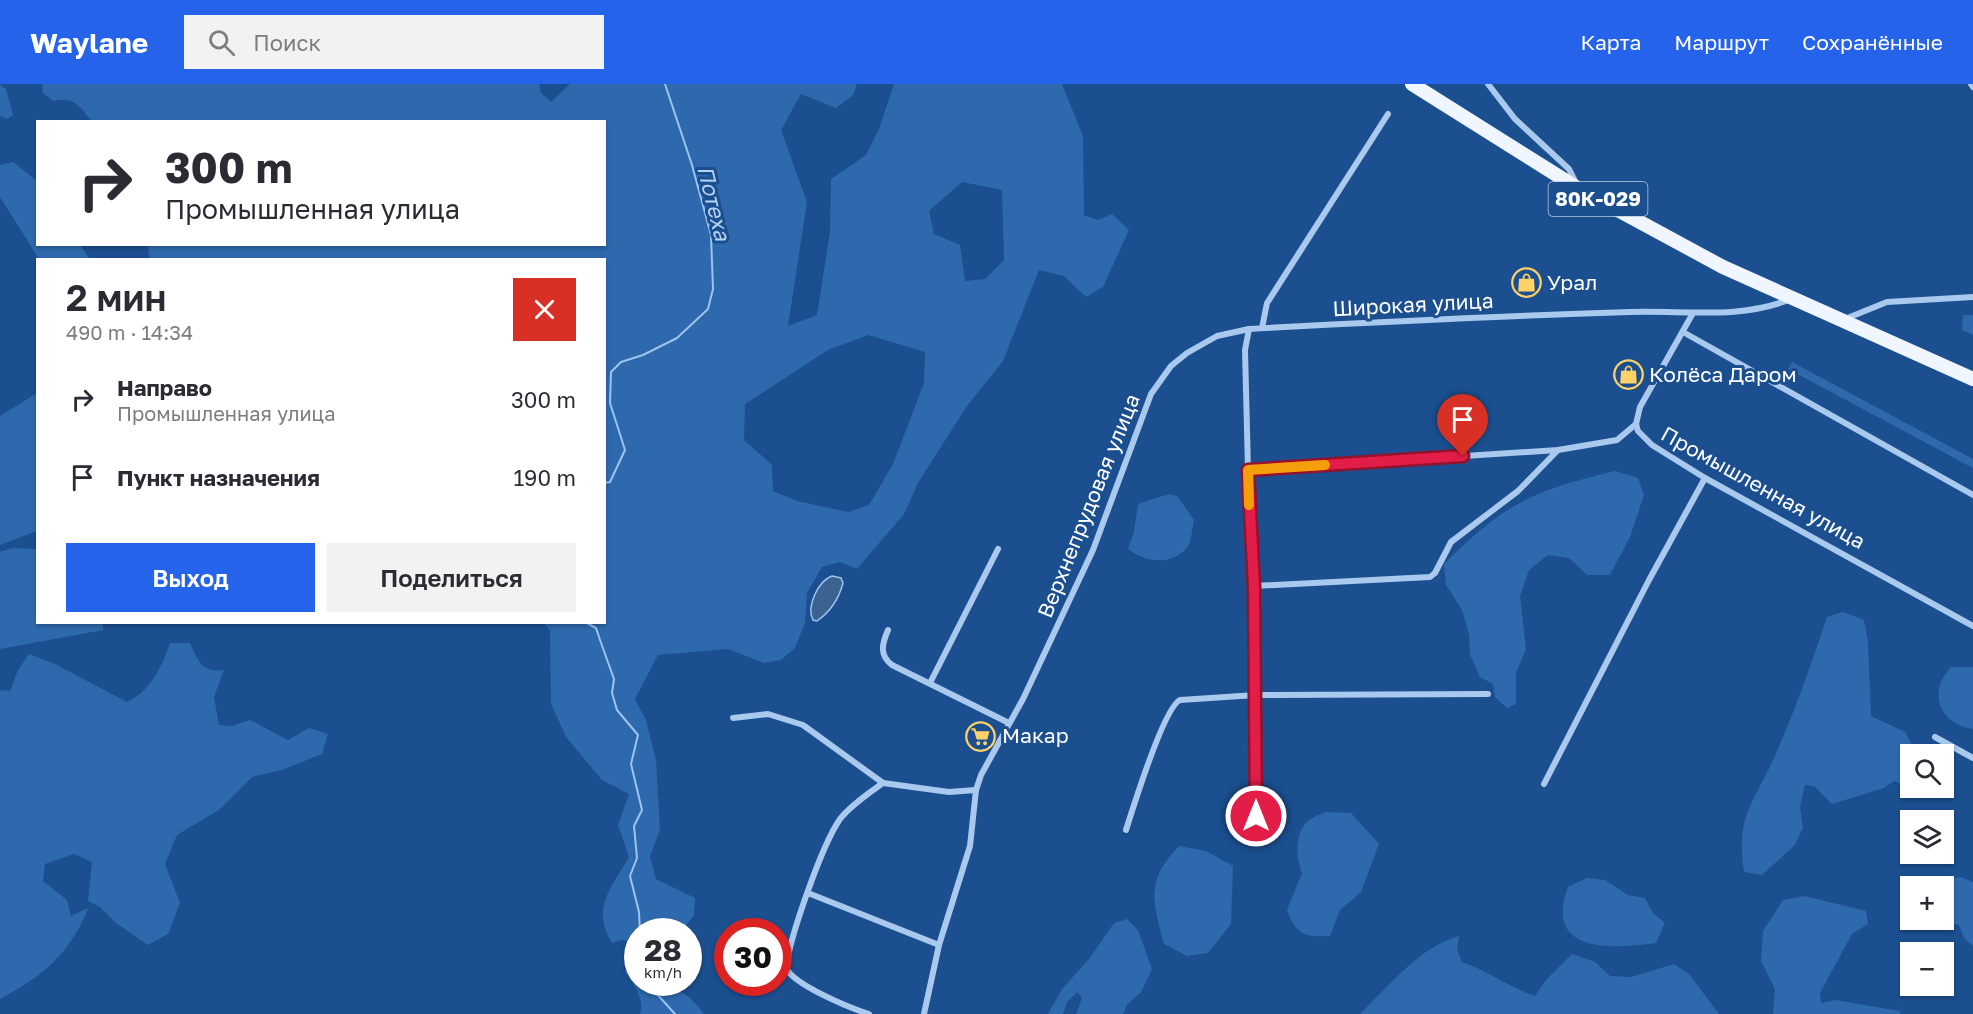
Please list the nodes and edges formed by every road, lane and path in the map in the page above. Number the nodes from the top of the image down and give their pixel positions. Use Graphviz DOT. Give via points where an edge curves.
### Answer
graph roads {
  1 [pos="1413,84"];
  2 [pos="1488,84"];
  3 [pos="1388,114"];
  4 [pos="1579,189"];
  5 [pos="1973,297"];
  6 [pos="1793,299"];
  7 [pos="1693,312"];
  8 [pos="1842,320"];
  9 [pos="1262,328"];
  10 [pos="1248,329"];
  11 [pos="1683,332"];
  12 [pos="1973,379"];
  13 [pos="1636,424"];
  14 [pos="1558,450"];
  15 [pos="1248,470"];
  16 [pos="1705,478"];
  17 [pos="1973,495"];
  18 [pos="998,549"];
  19 [pos="1254,586"];
  20 [pos="1973,626"];
  21 [pos="888,630"];
  22 [pos="930,683"];
  23 [pos="1488,694"];
  24 [pos="1256,695"];
  25 [pos="733,718"];
  26 [pos="1009,723"];
  27 [pos="1935,736"];
  28 [pos="1973,758"];
  29 [pos="883,783"];
  30 [pos="1544,784"];
  31 [pos="976,790"];
  32 [pos="1256,816"];
  33 [pos="1126,830"];
  34 [pos="808,893"];
  35 [pos="939,945"];
  36 [pos="869,1014"];
  37 [pos="924,1014"];
  1 -- 4 [label="main road, 80К-029"];
  2 -- 4 [label="street" via="1515,119 1569,169"];
  3 -- 9 [label="street" via="1267,303"];
  4 -- 6 [label="main road, 80К-029" via="1723,267"];
  5 -- 8 [label="street" via="1887,302"];
  6 -- 7 [label="street, Широкая улица" via="1750,310"];
  6 -- 8 [label="main road, 80К-029"];
  7 -- 9 [label="street, Широкая улица"];
  7 -- 11 [label="street"];
  8 -- 12 [label="main road, 80К-029"];
  9 -- 10 [label="street, Широкая улица"];
  10 -- 15 [label="street"];
  10 -- 26 [label="street, Верхнепрудовая улица" via="1203,343 1161,378 1140,422 1093,550"];
  11 -- 13 [label="street" via="1640,407"];
  11 -- 17 [label="street"];
  13 -- 14 [label="street, Промышленная улица" via="1617,440"];
  13 -- 16 [label="street, Промышленная улица" via="1652,446"];
  14 -- 15 [label="street, Промышленная улица"];
  14 -- 19 [label="street" via="1518,491 1451,542 1430,577"];
  15 -- 19 [label="street"];
  16 -- 20 [label="street, Промышленная улица"];
  16 -- 30 [label="street"];
  18 -- 22 [label="street"];
  19 -- 24 [label="street"];
  21 -- 22 [label="street" via="883,642 885,660"];
  22 -- 26 [label="street"];
  23 -- 24 [label="street"];
  24 -- 32 [label="street"];
  24 -- 33 [label="street" via="1174,702"];
  25 -- 29 [label="street" via="768,714 803,725"];
  26 -- 31 [label="street, Верхнепрудовая улица"];
  27 -- 28 [label="street"];
  29 -- 31 [label="street" via="949,792"];
  29 -- 34 [label="street" via="838,823"];
  31 -- 35 [label="street, Верхнепрудовая улица" via="970,846"];
  34 -- 35 [label="street"];
  34 -- 36 [label="street" via="788,954 789,974"];
  35 -- 37 [label="street, Верхнепрудовая улица"];
}
